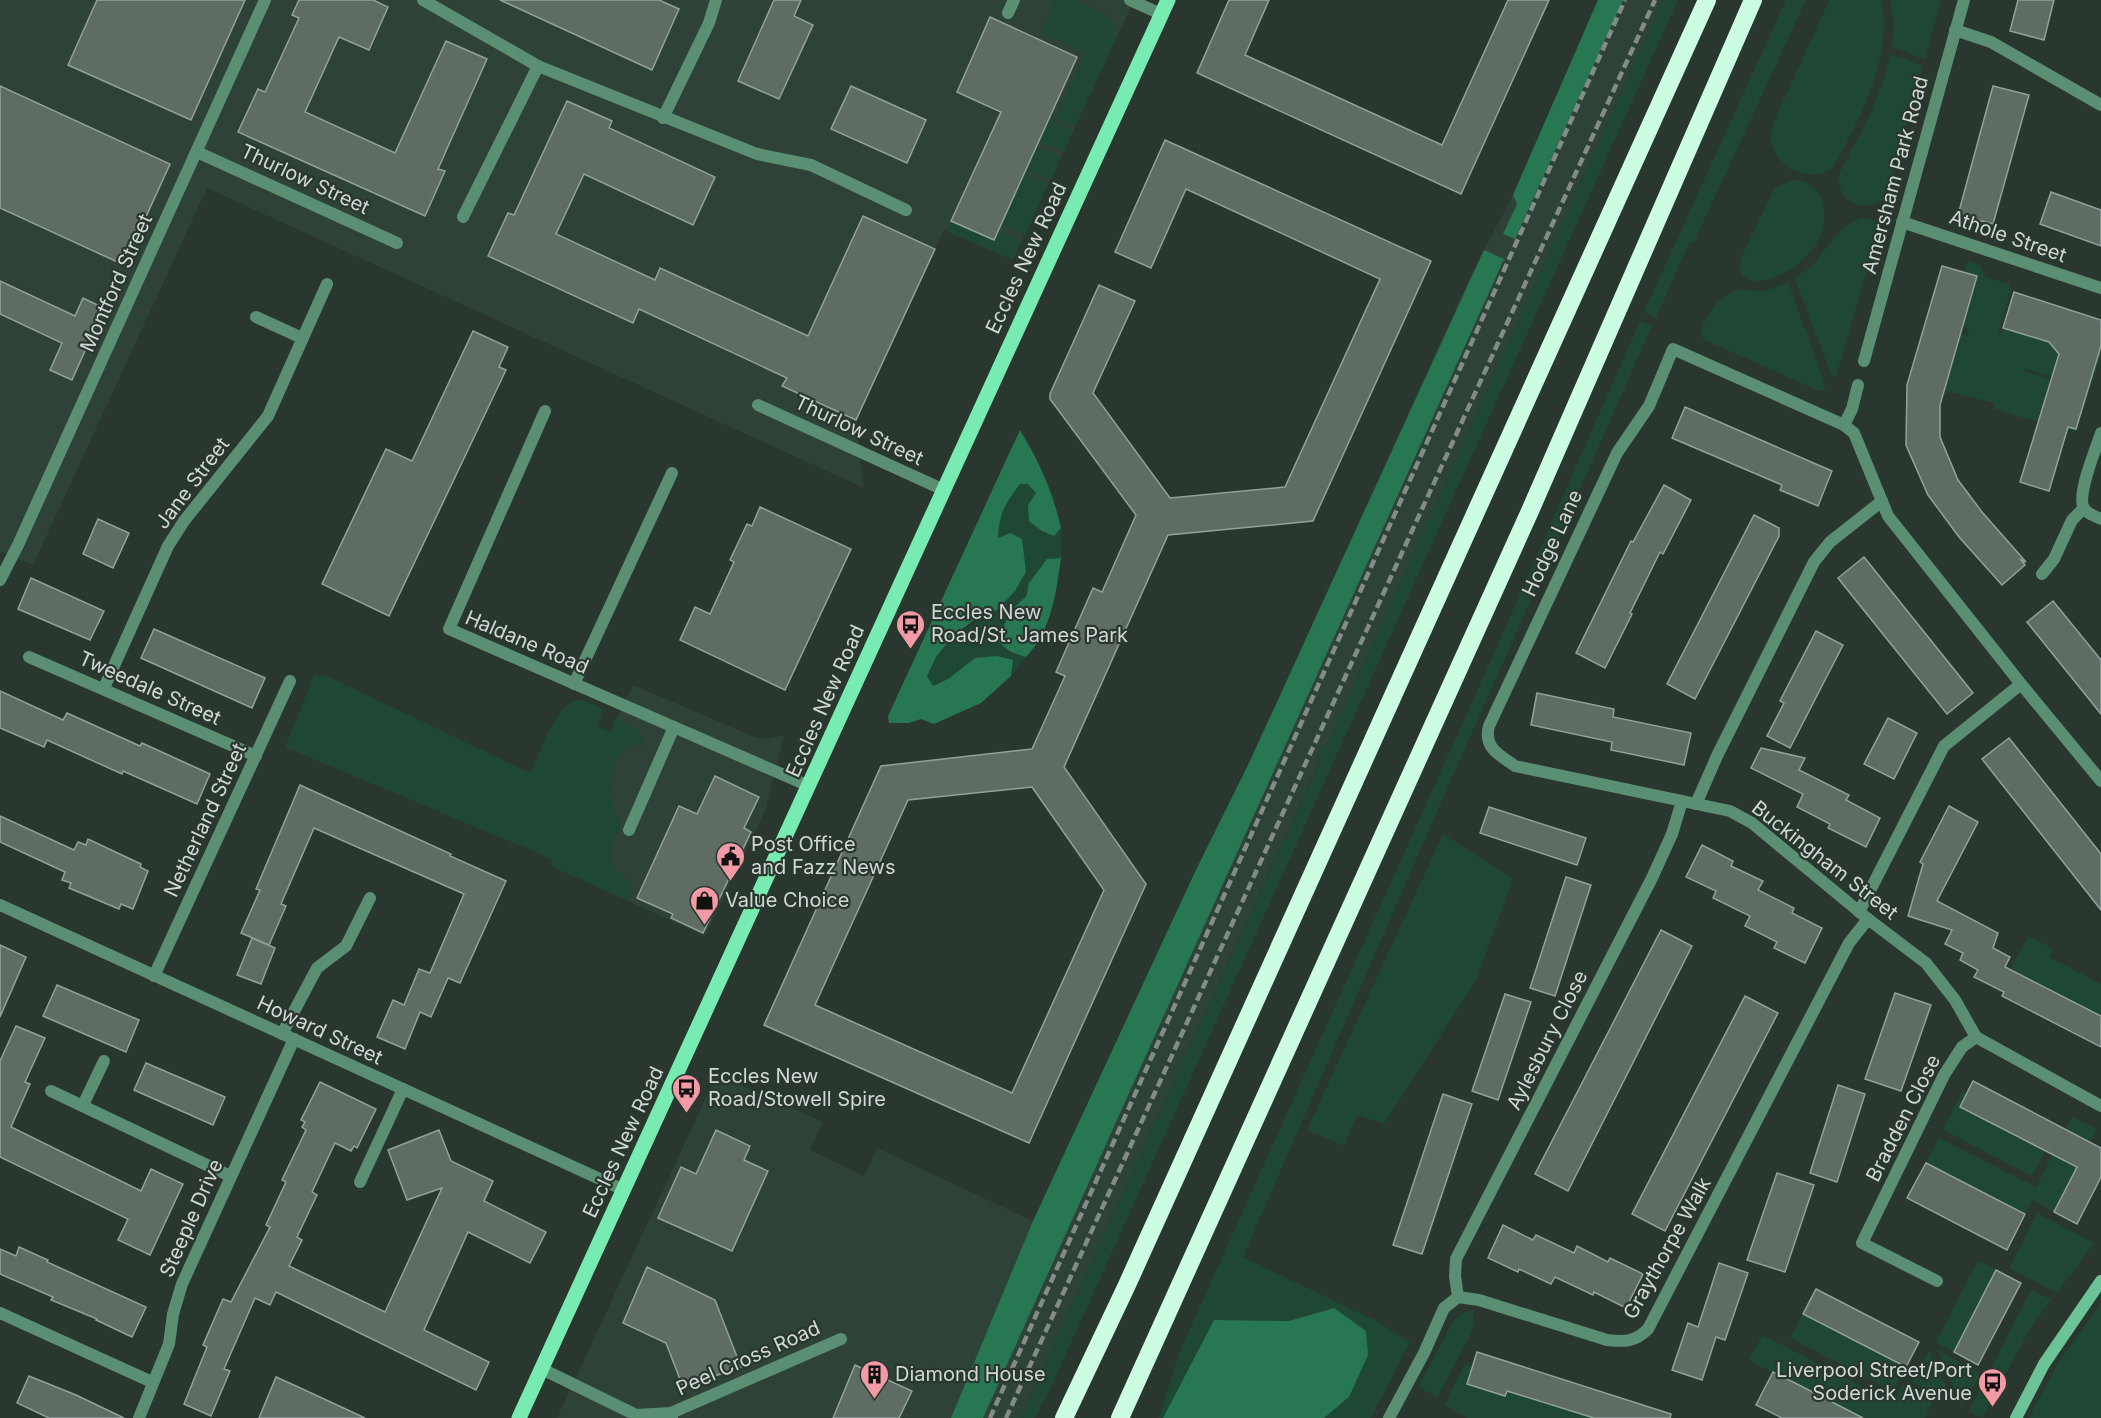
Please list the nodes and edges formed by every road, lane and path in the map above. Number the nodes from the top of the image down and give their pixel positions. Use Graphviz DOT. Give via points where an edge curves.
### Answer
graph roads {
  1 [pos="265,0"];
  2 [pos="423,0"];
  3 [pos="716,0"];
  4 [pos="1014,0"];
  5 [pos="1130,0"];
  6 [pos="1707,0"];
  7 [pos="1753,0"];
  8 [pos="1964,0"];
  9 [pos="1164,7"];
  10 [pos="1008,13"];
  11 [pos="1955,30"];
  12 [pos="538,66"];
  13 [pos="2101,105"];
  14 [pos="663,118"];
  15 [pos="197,152"];
  16 [pos="906,210"];
  17 [pos="464,217"];
  18 [pos="1902,222"];
  19 [pos="397,243"];
  20 [pos="327,284"];
  21 [pos="2101,288"];
  22 [pos="256,317"];
  23 [pos="302,338"];
  24 [pos="1864,361"];
  25 [pos="1858,385"];
  26 [pos="758,405"];
  27 [pos="545,411"];
  28 [pos="1844,425"];
  29 [pos="2101,433"];
  30 [pos="672,473"];
  31 [pos="944,490"];
  32 [pos="1882,501"];
  33 [pos="2084,508"];
  34 [pos="2101,519"];
  35 [pos="2042,574"];
  36 [pos="0,580"];
  37 [pos="29,657"];
  38 [pos="290,681"];
  39 [pos="574,684"];
  40 [pos="2021,684"];
  41 [pos="104,688"];
  42 [pos="674,727"];
  43 [pos="256,756"];
  44 [pos="1501,756"];
  45 [pos="2101,781"];
  46 [pos="809,786"];
  47 [pos="1682,801"];
  48 [pos="1696,804"];
  49 [pos="630,830"];
  50 [pos="370,898"];
  51 [pos="0,905"];
  52 [pos="1863,915"];
  53 [pos="154,976"];
  54 [pos="288,1037"];
  55 [pos="1976,1038"];
  56 [pos="104,1061"];
  57 [pos="403,1089"];
  58 [pos="51,1091"];
  59 [pos="83,1105"];
  60 [pos="2101,1106"];
  61 [pos="230,1176"];
  62 [pos="360,1182"];
  63 [pos="624,1190"];
  64 [pos="1936,1281"];
  65 [pos="2101,1281"];
  66 [pos="1458,1297"];
  67 [pos="0,1313"];
  68 [pos="841,1339"];
  69 [pos="542,1369"];
  70 [pos="152,1382"];
  71 [pos="672,1416"];
  72 [pos="139,1418"];
  73 [pos="519,1418"];
  74 [pos="1064,1418"];
  75 [pos="1120,1418"];
  76 [pos="1389,1418"];
  77 [pos="2016,1418"];
  1 -- 15 [label="street, Montford Street"];
  2 -- 12 [label="street"];
  3 -- 14 [label="street" via="710,23"];
  4 -- 10 [label="street"];
  5 -- 9 [label="street"];
  6 -- 74 [label="highway"];
  7 -- 75 [label="highway" via="1530,511"];
  8 -- 11 [label="street, Amersham Park Road"];
  9 -- 31 [label="main road, Eccles New Road"];
  11 -- 13 [label="street" via="1991,42"];
  11 -- 18 [label="street, Amersham Park Road"];
  12 -- 14 [label="street"];
  12 -- 17 [label="street"];
  14 -- 16 [label="street" via="757,154 811,165"];
  15 -- 19 [label="street, Thurlow Street"];
  15 -- 36 [label="street, Montford Street"];
  18 -- 21 [label="street, Athole Street"];
  18 -- 24 [label="street, Amersham Park Road"];
  20 -- 23 [label="street, Jane Street"];
  22 -- 23 [label="street"];
  23 -- 41 [label="street, Jane Street" via="268,416 184,520 168,546"];
  25 -- 28 [label="street"];
  26 -- 31 [label="street, Thurlow Street"];
  27 -- 39 [label="street, Haldane Road" via="449,629"];
  28 -- 32 [label="street" via="1854,433"];
  28 -- 44 [label="street, Hodge Lane" via="1673,349 1649,406 1617,453 1489,726 1489,744"];
  29 -- 33 [label="street" via="2081,495"];
  30 -- 39 [label="street"];
  31 -- 46 [label="main road, Eccles New Road"];
  32 -- 40 [label="street" via="1902,535"];
  32 -- 48 [label="street" via="1830,542 1814,562"];
  33 -- 34 [label="street"];
  33 -- 35 [label="street" via="2072,520 2054,560"];
  37 -- 41 [label="street, Tweedale Street"];
  38 -- 43 [label="street, Netherland Street"];
  39 -- 42 [label="street, Haldane Road"];
  40 -- 45 [label="street"];
  40 -- 52 [label="street, Graythorpe Walk" via="1944,746"];
  41 -- 43 [label="street, Tweedale Street"];
  42 -- 46 [label="street, Haldane Road"];
  42 -- 49 [label="street"];
  43 -- 53 [label="street, Netherland Street"];
  44 -- 47 [label="street, Buckingham Street" via="1515,766"];
  46 -- 63 [label="main road, Eccles New Road"];
  47 -- 48 [label="street, Buckingham Street"];
  47 -- 66 [label="street, Aylesbury Close" via="1652,878 1456,1259"];
  48 -- 52 [label="street, Buckingham Street" via="1730,811 1752,823"];
  50 -- 54 [label="street, Steeple Drive" via="345,946 316,968"];
  51 -- 53 [label="street, Howard Street"];
  52 -- 55 [label="street, Buckingham Street" via="1926,963 1955,1000"];
  52 -- 66 [label="street, Graythorpe Walk" via="1648,1329 1632,1340 1607,1340"];
  53 -- 54 [label="street, Howard Street"];
  54 -- 57 [label="street, Howard Street"];
  54 -- 61 [label="street, Steeple Drive"];
  55 -- 60 [label="street"];
  55 -- 64 [label="street, Bradden Close" via="1962,1047 1944,1075 1862,1243"];
  56 -- 59 [label="street"];
  57 -- 62 [label="street"];
  57 -- 63 [label="street, Howard Street"];
  58 -- 59 [label="street"];
  59 -- 61 [label="street"];
  61 -- 70 [label="street, Steeple Drive" via="182,1284 169,1344"];
  63 -- 69 [label="main road, Eccles New Road"];
  65 -- 77 [label="street" via="2044,1364"];
  66 -- 76 [label="street" via="1444,1308"];
  67 -- 70 [label="street"];
  68 -- 71 [label="street, Peel Cross Road"];
  69 -- 71 [label="street, Peel Cross Road" via="636,1415"];
  69 -- 73 [label="main road, Eccles New Road"];
  70 -- 72 [label="street, Steeple Drive"];
}
